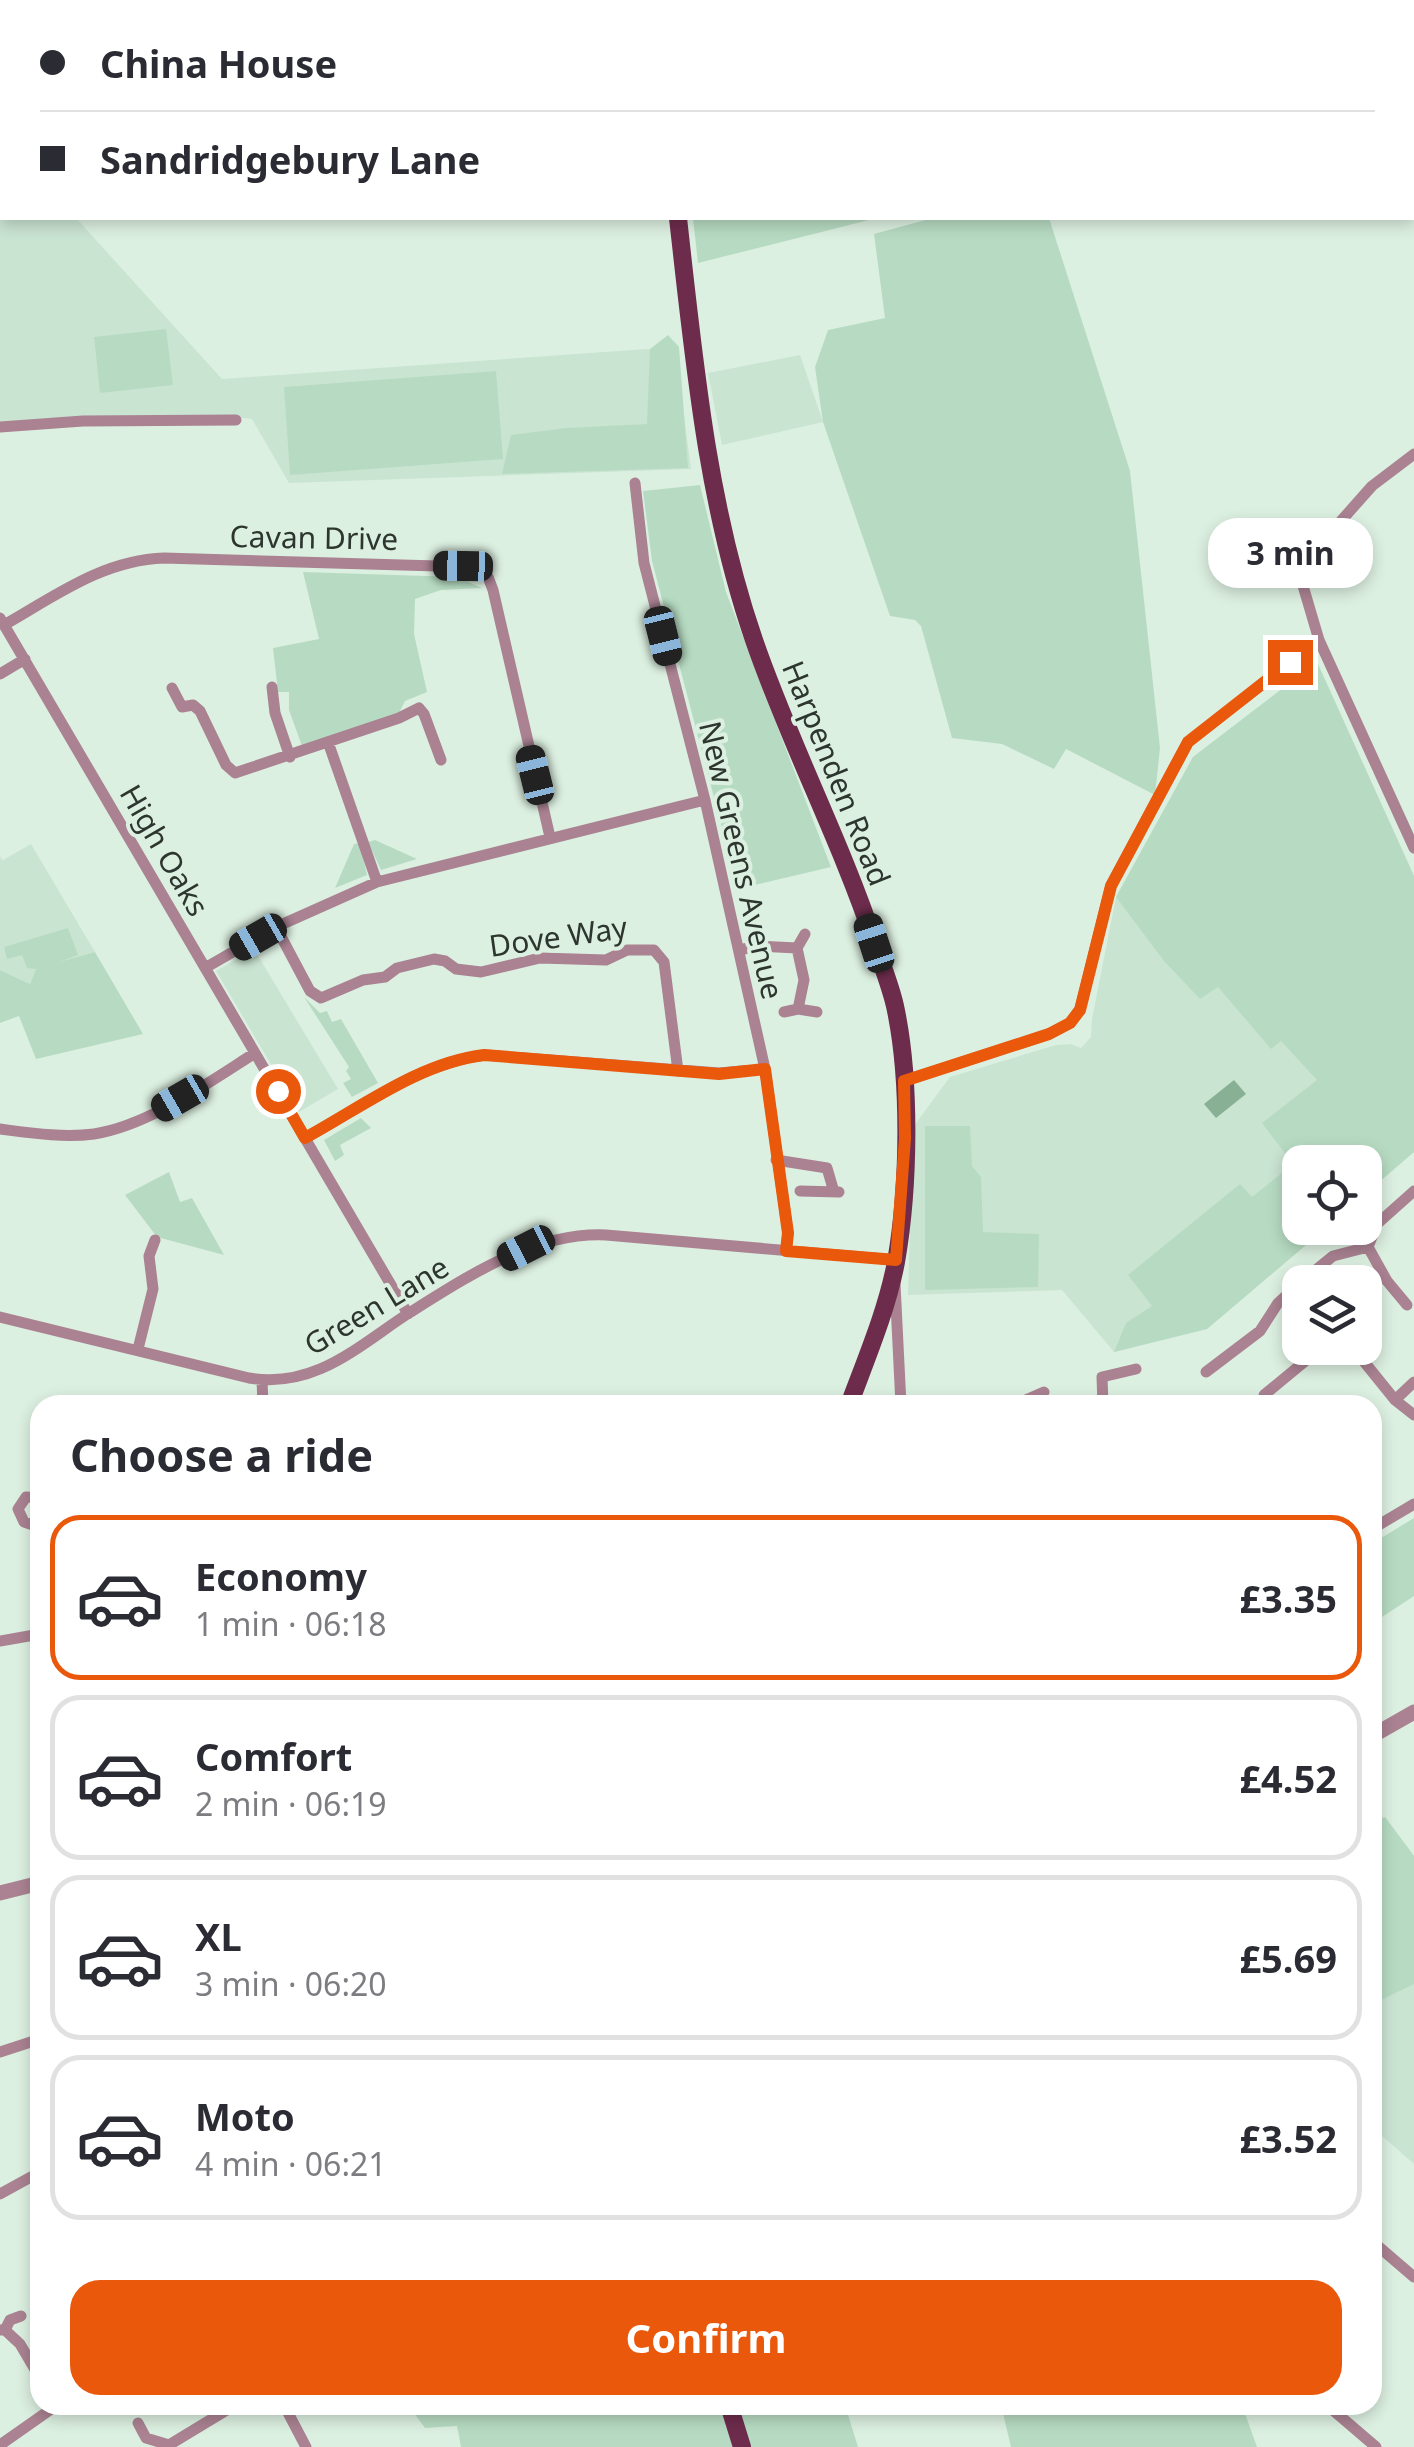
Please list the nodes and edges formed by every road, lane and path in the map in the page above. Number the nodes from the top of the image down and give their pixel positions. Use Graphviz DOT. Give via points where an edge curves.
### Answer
graph roads {
  1 [pos="678,220"];
  2 [pos="236,420"];
  3 [pos="0,427"];
  4 [pos="1414,454"];
  5 [pos="635,483"];
  6 [pos="2,622"];
  7 [pos="1319,640"];
  8 [pos="25,659"];
  9 [pos="0,674"];
  10 [pos="272,687"];
  11 [pos="172,688"];
  12 [pos="328,742"];
  13 [pos="290,757"];
  14 [pos="440,760"];
  15 [pos="705,800"];
  16 [pos="550,838"];
  17 [pos="1414,848"];
  18 [pos="377,882"];
  19 [pos="276,927"];
  20 [pos="805,934"];
  21 [pos="797,948"];
  22 [pos="740,950"];
  23 [pos="205,968"];
  24 [pos="798,1009"];
  25 [pos="784,1012"];
  26 [pos="818,1012"];
  27 [pos="255,1053"];
  28 [pos="765,1069"];
  29 [pos="678,1071"];
  30 [pos="904,1081"];
  31 [pos="0,1129"];
  32 [pos="305,1138"];
  33 [pos="776,1160"];
  34 [pos="840,1174"];
  35 [pos="800,1191"];
  36 [pos="1414,1191"];
  37 [pos="838,1196"];
  38 [pos="154,1240"];
  39 [pos="1368,1247"];
  40 [pos="786,1251"];
  41 [pos="896,1260"];
  42 [pos="1322,1265"];
  43 [pos="896,1284"];
  44 [pos="1282,1299"];
  45 [pos="1407,1305"];
  46 [pos="408,1314"];
  47 [pos="0,1316"];
  48 [pos="138,1348"];
  49 [pos="1300,1365"];
  50 [pos="1366,1365"];
  51 [pos="1136,1369"];
  52 [pos="1206,1372"];
  53 [pos="1102,1377"];
  54 [pos="1087,1379"];
  55 [pos="262,1380"];
  56 [pos="1414,1382"];
  57 [pos="1044,1392"];
  58 [pos="263,1395"];
  59 [pos="852,1395"];
  60 [pos="901,1395"];
  61 [pos="1037,1395"];
  62 [pos="1103,1395"];
  63 [pos="1264,1395"];
  64 [pos="1395,1400"];
  65 [pos="1414,1414"];
  66 [pos="30,1497"];
  67 [pos="1414,1504"];
  68 [pos="1382,1523"];
  69 [pos="30,1524"];
  70 [pos="30,1636"];
  71 [pos="0,1641"];
  72 [pos="1411,1720"];
  73 [pos="1382,1732"];
  74 [pos="30,1886"];
  75 [pos="0,1894"];
  76 [pos="30,2042"];
  77 [pos="0,2052"];
  78 [pos="30,2178"];
  79 [pos="0,2194"];
  80 [pos="1382,2250"];
  81 [pos="1414,2277"];
  82 [pos="21,2316"];
  83 [pos="3,2330"];
  84 [pos="30,2361"];
  85 [pos="43,2415"];
  86 [pos="218,2415"];
  87 [pos="289,2415"];
  88 [pos="733,2415"];
  89 [pos="1334,2415"];
  90 [pos="138,2423"];
  91 [pos="0,2446"];
  92 [pos="306,2447"];
  93 [pos="742,2447"];
  94 [pos="1376,2447"];
  1 -- 30 [label="main road, Harpenden Road" via="691,353 737,584 871,931 894,1002"];
  2 -- 3 [label="street"];
  4 -- 7 [label="street" via="1372,486 1302,566"];
  5 -- 15 [label="street, New Greens Avenue" via="644,563"];
  6 -- 8 [label="street, High Oaks"];
  6 -- 16 [label="street, Cavan Drive" via="133,560 480,570 494,590"];
  7 -- 17 [label="street"];
  7 -- 30 [label="street" via="1188,742 1111,886 1080,1010 1070,1023"];
  8 -- 9 [label="street"];
  8 -- 23 [label="street, High Oaks"];
  10 -- 13 [label="street"];
  11 -- 13 [label="street" via="182,707 200,711 235,773"];
  12 -- 13 [label="street"];
  12 -- 14 [label="street" via="419,708"];
  12 -- 18 [label="street"];
  15 -- 16 [label="street"];
  15 -- 22 [label="street, New Greens Avenue"];
  16 -- 18 [label="street"];
  18 -- 19 [label="street"];
  19 -- 23 [label="street"];
  19 -- 29 [label="street, Dove Way" via="310,991 322,998 434,960 480,972 540,958 606,960 627,950 654,950 664,962"];
  20 -- 21 [label="street"];
  21 -- 22 [label="street"];
  21 -- 24 [label="street" via="804,980"];
  22 -- 28 [label="street, New Greens Avenue"];
  23 -- 27 [label="street, High Oaks"];
  24 -- 25 [label="street"];
  24 -- 26 [label="street"];
  27 -- 31 [label="street" via="150,1115 110,1130 55,1136"];
  27 -- 32 [label="street, High Oaks"];
  28 -- 29 [label="street"];
  28 -- 33 [label="street, New Greens Avenue"];
  29 -- 32 [label="street" via="457,1058"];
  30 -- 41 [label="main road, Harpenden Road"];
  32 -- 46 [label="street, High Oaks"];
  33 -- 37 [label="street" via="828,1168"];
  33 -- 40 [label="street, New Greens Avenue"];
  34 -- 37 [label="street"];
  35 -- 37 [label="street"];
  36 -- 39 [label="street" via="1378,1224"];
  38 -- 48 [label="street" via="144,1270 154,1288"];
  39 -- 42 [label="street"];
  39 -- 45 [label="street"];
  40 -- 41 [label="street, Green Lane"];
  40 -- 46 [label="street, Green Lane" via="571,1236 526,1248"];
  41 -- 59 [label="main road, Harpenden Road"];
  43 -- 60 [label="street"];
  44 -- 52 [label="street" via="1260,1331"];
  46 -- 55 [label="street, Green Lane" via="313,1374"];
  47 -- 48 [label="street, Green Lane"];
  48 -- 55 [label="street, Green Lane"];
  49 -- 63 [label="street"];
  50 -- 64 [label="street"];
  51 -- 53 [label="street"];
  53 -- 54 [label="street"];
  53 -- 62 [label="street"];
  55 -- 58 [label="street"];
  56 -- 64 [label="street"];
  57 -- 61 [label="street"];
  64 -- 65 [label="street"];
  66 -- 69 [label="street" via="18,1509"];
  67 -- 68 [label="street"];
  70 -- 71 [label="street"];
  72 -- 73 [label="street"];
  74 -- 75 [label="street"];
  76 -- 77 [label="street"];
  78 -- 79 [label="street"];
  80 -- 81 [label="street"];
  82 -- 83 [label="street"];
  83 -- 84 [label="street"];
  85 -- 91 [label="street"];
  86 -- 90 [label="street" via="168,2445 146,2438"];
  87 -- 92 [label="street"];
  88 -- 93 [label="main road"];
  89 -- 94 [label="street"];
}
